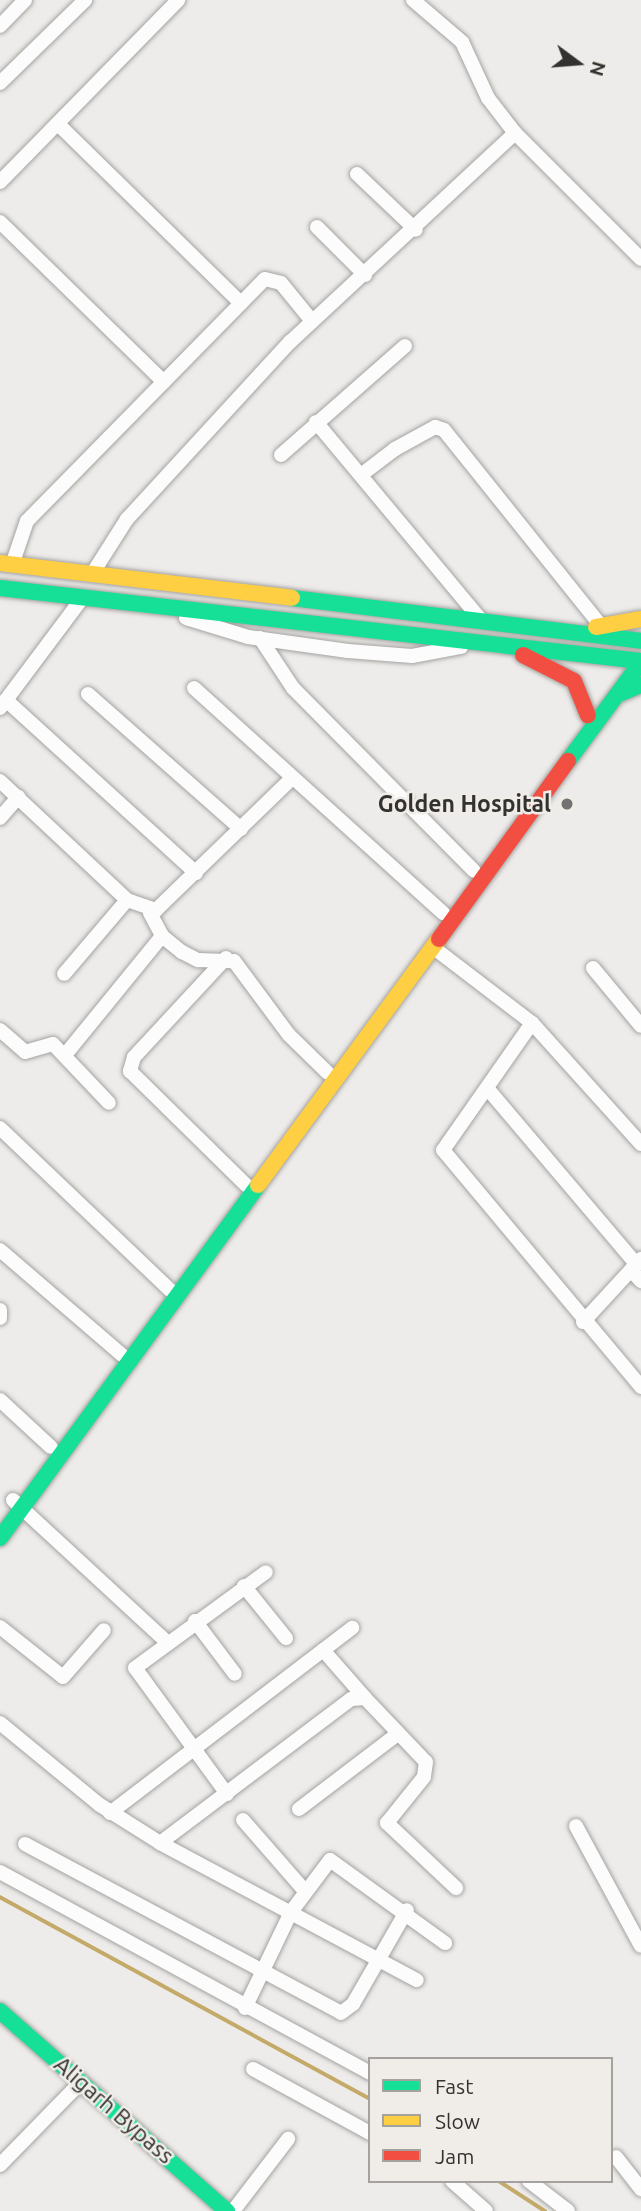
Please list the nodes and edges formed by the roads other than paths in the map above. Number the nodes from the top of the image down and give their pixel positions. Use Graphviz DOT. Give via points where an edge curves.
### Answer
graph roads {
  1 [pos="25,0"];
  2 [pos="85,0"];
  3 [pos="178,0"];
  4 [pos="413,0"];
  5 [pos="0,26"];
  6 [pos="0,83"];
  7 [pos="60,126"];
  8 [pos="515,133"];
  9 [pos="357,174"];
  10 [pos="0,182"];
  11 [pos="0,222"];
  12 [pos="317,227"];
  13 [pos="416,230"];
  14 [pos="640,255"];
  15 [pos="365,275"];
  16 [pos="240,303"];
  17 [pos="312,321"];
  18 [pos="405,346"];
  19 [pos="164,383"];
  20 [pos="317,422"];
  21 [pos="281,455"];
  22 [pos="361,475"];
  23 [pos="6,564"];
  24 [pos="92,574"];
  25 [pos="0,587"];
  26 [pos="83,597"];
  27 [pos="139,603"];
  28 [pos="641,618"];
  29 [pos="482,622"];
  30 [pos="601,627"];
  31 [pos="561,632"];
  32 [pos="260,638"];
  33 [pos="640,640"];
  34 [pos="476,642"];
  35 [pos="503,646"];
  36 [pos="636,661"];
  37 [pos="641,685"];
  38 [pos="194,688"];
  39 [pos="88,694"];
  40 [pos="617,695"];
  41 [pos="3,704"];
  42 [pos="588,715"];
  43 [pos="292,778"];
  44 [pos="0,781"];
  45 [pos="18,797"];
  46 [pos="0,817"];
  47 [pos="241,829"];
  48 [pos="474,871"];
  49 [pos="196,873"];
  50 [pos="127,901"];
  51 [pos="150,912"];
  52 [pos="443,913"];
  53 [pos="162,936"];
  54 [pos="434,948"];
  55 [pos="226,958"];
  56 [pos="593,968"];
  57 [pos="64,974"];
  58 [pos="532,1023"];
  59 [pos="641,1026"];
  60 [pos="0,1030"];
  61 [pos="65,1055"];
  62 [pos="328,1073"];
  63 [pos="487,1088"];
  64 [pos="109,1103"];
  65 [pos="0,1128"];
  66 [pos="641,1144"];
  67 [pos="246,1185"];
  68 [pos="0,1250"];
  69 [pos="637,1269"];
  70 [pos="170,1290"];
  71 [pos="0,1310"];
  72 [pos="0,1318"];
  73 [pos="583,1322"];
  74 [pos="122,1355"];
  75 [pos="641,1387"];
  76 [pos="0,1400"];
  77 [pos="51,1447"];
  78 [pos="18,1503"];
  79 [pos="0,1517"];
  80 [pos="0,1538"];
  81 [pos="266,1572"];
  82 [pos="244,1586"];
  83 [pos="195,1621"];
  84 [pos="0,1627"];
  85 [pos="352,1628"];
  86 [pos="104,1630"];
  87 [pos="286,1638"];
  88 [pos="166,1642"];
  89 [pos="323,1650"];
  90 [pos="235,1674"];
  91 [pos="365,1698"];
  92 [pos="0,1723"];
  93 [pos="396,1735"];
  94 [pos="194,1749"];
  95 [pos="227,1794"];
  96 [pos="299,1809"];
  97 [pos="110,1813"];
  98 [pos="243,1821"];
  99 [pos="576,1826"];
  100 [pos="160,1843"];
  101 [pos="25,1844"];
  102 [pos="0,1872"];
  103 [pos="456,1888"];
  104 [pos="305,1891"];
  105 [pos="407,1910"];
  106 [pos="291,1912"];
  107 [pos="445,1944"];
  108 [pos="641,1946"];
  109 [pos="377,1960"];
  110 [pos="259,1968"];
  111 [pos="417,1980"];
  112 [pos="245,2008"];
  113 [pos="0,2011"];
  114 [pos="253,2069"];
  115 [pos="368,2072"];
  116 [pos="82,2081"];
  117 [pos="368,2132"];
  118 [pos="288,2138"];
  119 [pos="616,2157"];
  120 [pos="0,2165"];
  121 [pos="454,2183"];
  122 [pos="532,2183"];
  123 [pos="641,2189"];
  124 [pos="226,2210"];
  125 [pos="486,2211"];
  126 [pos="568,2211"];
  1 -- 5 [label="street"];
  2 -- 6 [label="street"];
  3 -- 7 [label="street"];
  4 -- 8 [label="street" via="462,42 488,98"];
  7 -- 10 [label="street"];
  7 -- 16 [label="street"];
  8 -- 13 [label="street"];
  8 -- 14 [label="street"];
  9 -- 13 [label="street"];
  11 -- 19 [label="street"];
  12 -- 15 [label="street"];
  13 -- 15 [label="street"];
  15 -- 17 [label="street"];
  16 -- 17 [label="street" via="265,279 275,279"];
  16 -- 19 [label="street"];
  17 -- 24 [label="street" via="127,519"];
  18 -- 20 [label="street"];
  19 -- 23 [label="street" via="27,521"];
  20 -- 21 [label="street"];
  20 -- 22 [label="street"];
  22 -- 29 [label="street"];
  22 -- 30 [label="street" via="435,427 444,430"];
  23 -- 24 [label="main road"];
  24 -- 29 [label="main road"];
  25 -- 26 [label="main road"];
  26 -- 27 [label="main road"];
  26 -- 41 [label="street"];
  27 -- 32 [label="street"];
  27 -- 34 [label="main road"];
  28 -- 30 [label="main road"];
  29 -- 31 [label="main road"];
  30 -- 31 [label="main road"];
  31 -- 33 [label="main road"];
  32 -- 34 [label="street" via="412,656"];
  32 -- 48 [label="street" via="293,688"];
  33 -- 36 [label="main road"];
  34 -- 35 [label="main road"];
  35 -- 36 [label="main road"];
  35 -- 42 [label="main road" via="574,681"];
  36 -- 40 [label="main road"];
  36 -- 42 [label="main road"];
  37 -- 40 [label="main road"];
  38 -- 43 [label="street"];
  39 -- 47 [label="street"];
  40 -- 54 [label="main road"];
  41 -- 49 [label="street"];
  42 -- 48 [label="main road"];
  43 -- 47 [label="street"];
  43 -- 52 [label="street"];
  44 -- 45 [label="street"];
  45 -- 46 [label="street"];
  45 -- 50 [label="street"];
  47 -- 49 [label="street"];
  48 -- 52 [label="main road"];
  49 -- 51 [label="street"];
  50 -- 51 [label="street"];
  50 -- 57 [label="street"];
  51 -- 53 [label="street"];
  52 -- 62 [label="main road"];
  53 -- 55 [label="street" via="198,960"];
  53 -- 61 [label="street"];
  54 -- 58 [label="street"];
  54 -- 78 [label="main road"];
  55 -- 62 [label="street" via="240,966 289,1035"];
  55 -- 67 [label="street" via="134,1057 130,1071"];
  56 -- 59 [label="street"];
  58 -- 63 [label="street"];
  58 -- 66 [label="street"];
  60 -- 61 [label="street" via="25,1052 46,1041"];
  61 -- 64 [label="street"];
  62 -- 67 [label="main road"];
  63 -- 69 [label="street"];
  63 -- 73 [label="street" via="443,1150"];
  65 -- 70 [label="street"];
  67 -- 70 [label="main road"];
  68 -- 74 [label="street"];
  69 -- 73 [label="street"];
  70 -- 74 [label="main road"];
  71 -- 72 [label="street"];
  73 -- 75 [label="street"];
  74 -- 77 [label="main road"];
  76 -- 77 [label="street"];
  77 -- 78 [label="main road"];
  78 -- 79 [label="main road"];
  78 -- 80 [label="main road"];
  78 -- 88 [label="street"];
  81 -- 82 [label="street"];
  82 -- 83 [label="street"];
  82 -- 87 [label="street"];
  83 -- 88 [label="street"];
  83 -- 90 [label="street"];
  84 -- 86 [label="street" via="63,1678"];
  85 -- 89 [label="street"];
  88 -- 94 [label="street" via="139,1662 136,1676"];
  89 -- 91 [label="street"];
  89 -- 94 [label="street"];
  91 -- 93 [label="street"];
  91 -- 95 [label="street" via="351,1699"];
  92 -- 97 [label="street"];
  93 -- 96 [label="street"];
  93 -- 103 [label="street" via="421,1754 427,1771 387,1823"];
  94 -- 95 [label="street"];
  94 -- 97 [label="street"];
  95 -- 100 [label="street"];
  97 -- 100 [label="street"];
  98 -- 104 [label="street"];
  99 -- 108 [label="street"];
  100 -- 106 [label="street"];
  101 -- 110 [label="street"];
  102 -- 112 [label="street"];
  104 -- 105 [label="street" via="330,1860"];
  104 -- 106 [label="street"];
  105 -- 107 [label="street"];
  105 -- 109 [label="street"];
  106 -- 109 [label="street"];
  106 -- 110 [label="street"];
  109 -- 110 [label="street" via="345,2012"];
  109 -- 111 [label="street"];
  110 -- 112 [label="street"];
  112 -- 115 [label="street"];
  113 -- 116 [label="main road, Aligarh Bypass"];
  114 -- 117 [label="street"];
  116 -- 120 [label="street"];
  116 -- 124 [label="main road, Aligarh Bypass"];
  118 -- 124 [label="street"];
  119 -- 123 [label="street"];
  121 -- 125 [label="street"];
  122 -- 126 [label="street"];
}
